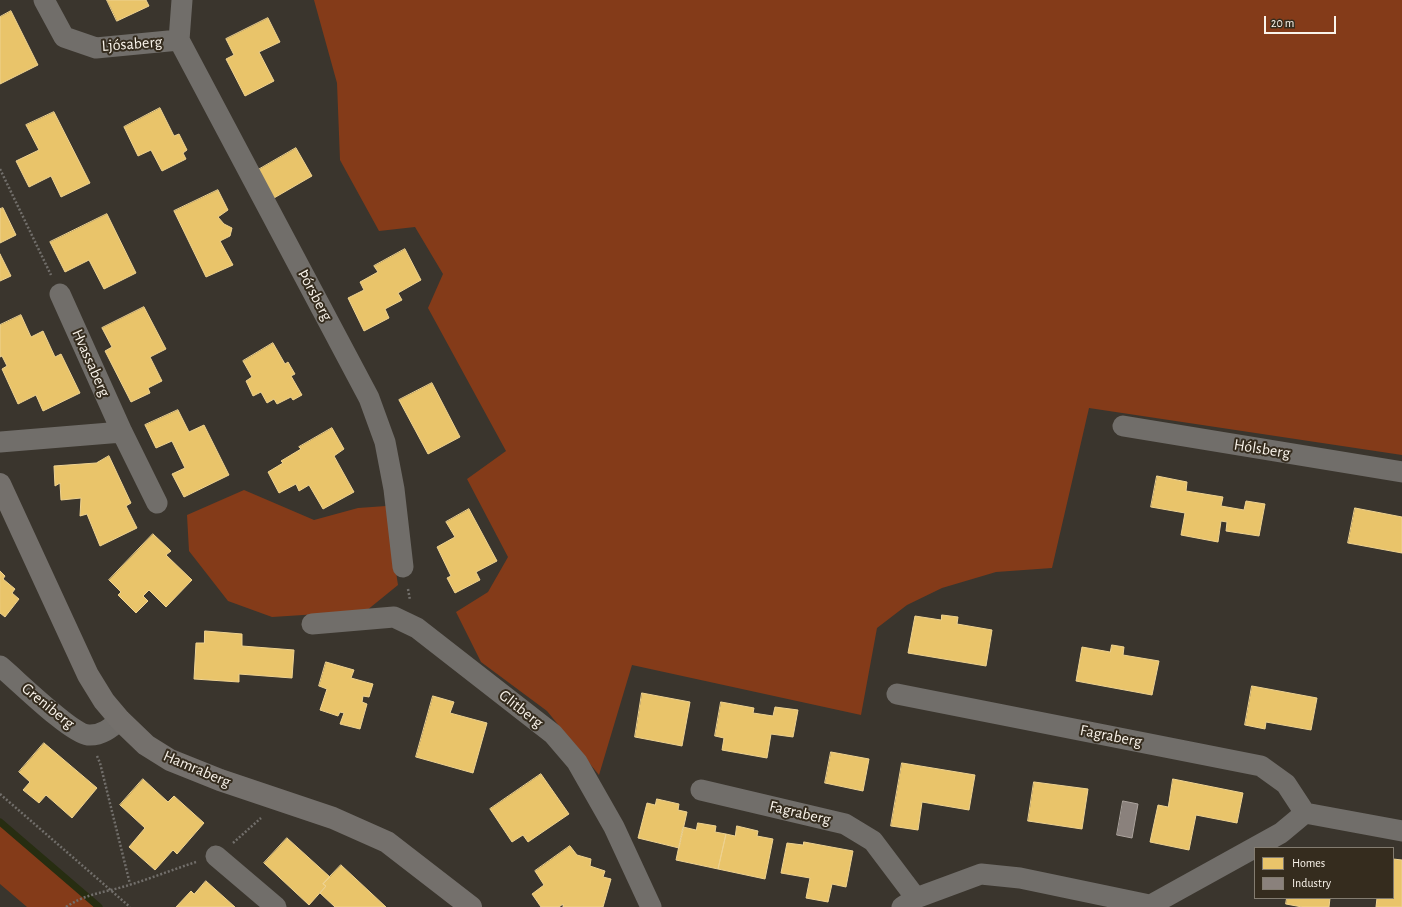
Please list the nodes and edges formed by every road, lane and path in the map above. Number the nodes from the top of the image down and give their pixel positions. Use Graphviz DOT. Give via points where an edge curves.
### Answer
graph roads {
  1 [pos="44,0"];
  2 [pos="182,0"];
  3 [pos="179,40"];
  4 [pos="0,169"];
  5 [pos="60,294"];
  6 [pos="1123,426"];
  7 [pos="122,432"];
  8 [pos="0,442"];
  9 [pos="1402,472"];
  10 [pos="0,484"];
  11 [pos="156,503"];
  12 [pos="403,567"];
  13 [pos="312,624"];
  14 [pos="0,666"];
  15 [pos="897,694"];
  16 [pos="120,720"];
  17 [pos="87,735"];
  18 [pos="701,790"];
  19 [pos="0,794"];
  20 [pos="1305,814"];
  21 [pos="1402,831"];
  22 [pos="1257,847"];
  23 [pos="1254,849"];
  24 [pos="216,856"];
  25 [pos="130,884"];
  26 [pos="95,892"];
  27 [pos="909,903"];
  28 [pos="1155,906"];
  29 [pos="66,907"];
  30 [pos="130,907"];
  31 [pos="276,907"];
  32 [pos="471,907"];
  33 [pos="650,907"];
  1 -- 3 [label="street, Ljósaberg" via="64,37 96,48"];
  2 -- 3 [label="street, Ljósaberg"];
  3 -- 12 [label="street, Þórsberg" via="370,398 385,442 394,489"];
  4 -- 5 [label="path"];
  5 -- 7 [label="street, Hvassaberg"];
  6 -- 9 [label="street, Hólsberg"];
  7 -- 8 [label="street"];
  7 -- 11 [label="street, Hvassaberg"];
  10 -- 16 [label="street, Hamraberg" via="88,675 104,701"];
  13 -- 33 [label="street, Glitberg" via="394,617 417,628 553,734 577,762 614,827"];
  14 -- 17 [label="street, Greniberg" via="71,727"];
  15 -- 20 [label="street, Fagraberg" via="1261,766 1286,784"];
  16 -- 17 [label="street, Greniberg" via="105,732"];
  16 -- 32 [label="street, Hamraberg" via="146,745 170,760 220,780 333,818 387,842"];
  17 -- 25 [label="path" via="100,763"];
  18 -- 27 [label="street, Fagraberg" via="845,824 872,841"];
  19 -- 30 [label="path"];
  20 -- 21 [label="street"];
  20 -- 22 [label="street, Fagraberg" via="1281,833"];
  23 -- 28 [label="street, Fagraberg"];
  24 -- 31 [label="street"];
  26 -- 29 [label="path"];
  27 -- 28 [label="street, Fagraberg" via="981,874 1020,878"];
}
